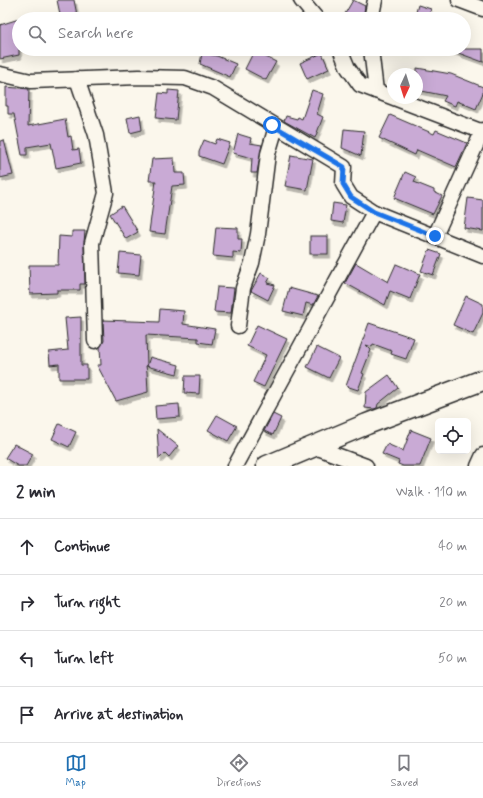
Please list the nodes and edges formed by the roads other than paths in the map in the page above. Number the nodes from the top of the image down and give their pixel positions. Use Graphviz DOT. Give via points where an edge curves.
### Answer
graph roads {
  1 [pos="301,0"];
  2 [pos="375,0"];
  3 [pos="459,0"];
  4 [pos="483,9"];
  5 [pos="311,12"];
  6 [pos="372,12"];
  7 [pos="343,56"];
  8 [pos="372,56"];
  9 [pos="0,74"];
  10 [pos="77,79"];
  11 [pos="376,91"];
  12 [pos="276,127"];
  13 [pos="483,132"];
  14 [pos="374,212"];
  15 [pos="435,236"];
  16 [pos="483,256"];
  17 [pos="238,326"];
  18 [pos="95,341"];
  19 [pos="483,380"];
  20 [pos="315,447"];
  21 [pos="483,455"];
  22 [pos="351,463"];
  23 [pos="235,466"];
  24 [pos="267,466"];
  25 [pos="366,466"];
  26 [pos="478,466"];
  1 -- 5 [label="street"];
  2 -- 6 [label="street"];
  3 -- 4 [label="street"];
  7 -- 11 [label="street" via="360,85"];
  8 -- 11 [label="street"];
  9 -- 10 [label="street" via="31,81"];
  10 -- 12 [label="street" via="185,78 213,88"];
  10 -- 18 [label="street" via="96,135 106,193 92,243"];
  11 -- 13 [label="street"];
  12 -- 14 [label="street" via="344,167 343,184 351,197"];
  12 -- 17 [label="street" via="268,154 258,234 243,288"];
  13 -- 15 [label="street"];
  14 -- 15 [label="street"];
  14 -- 23 [label="street"];
  15 -- 16 [label="street"];
  19 -- 20 [label="main road" via="367,424"];
  20 -- 22 [label="street"];
  20 -- 24 [label="main road"];
  21 -- 26 [label="street"];
  22 -- 25 [label="street"];
}
